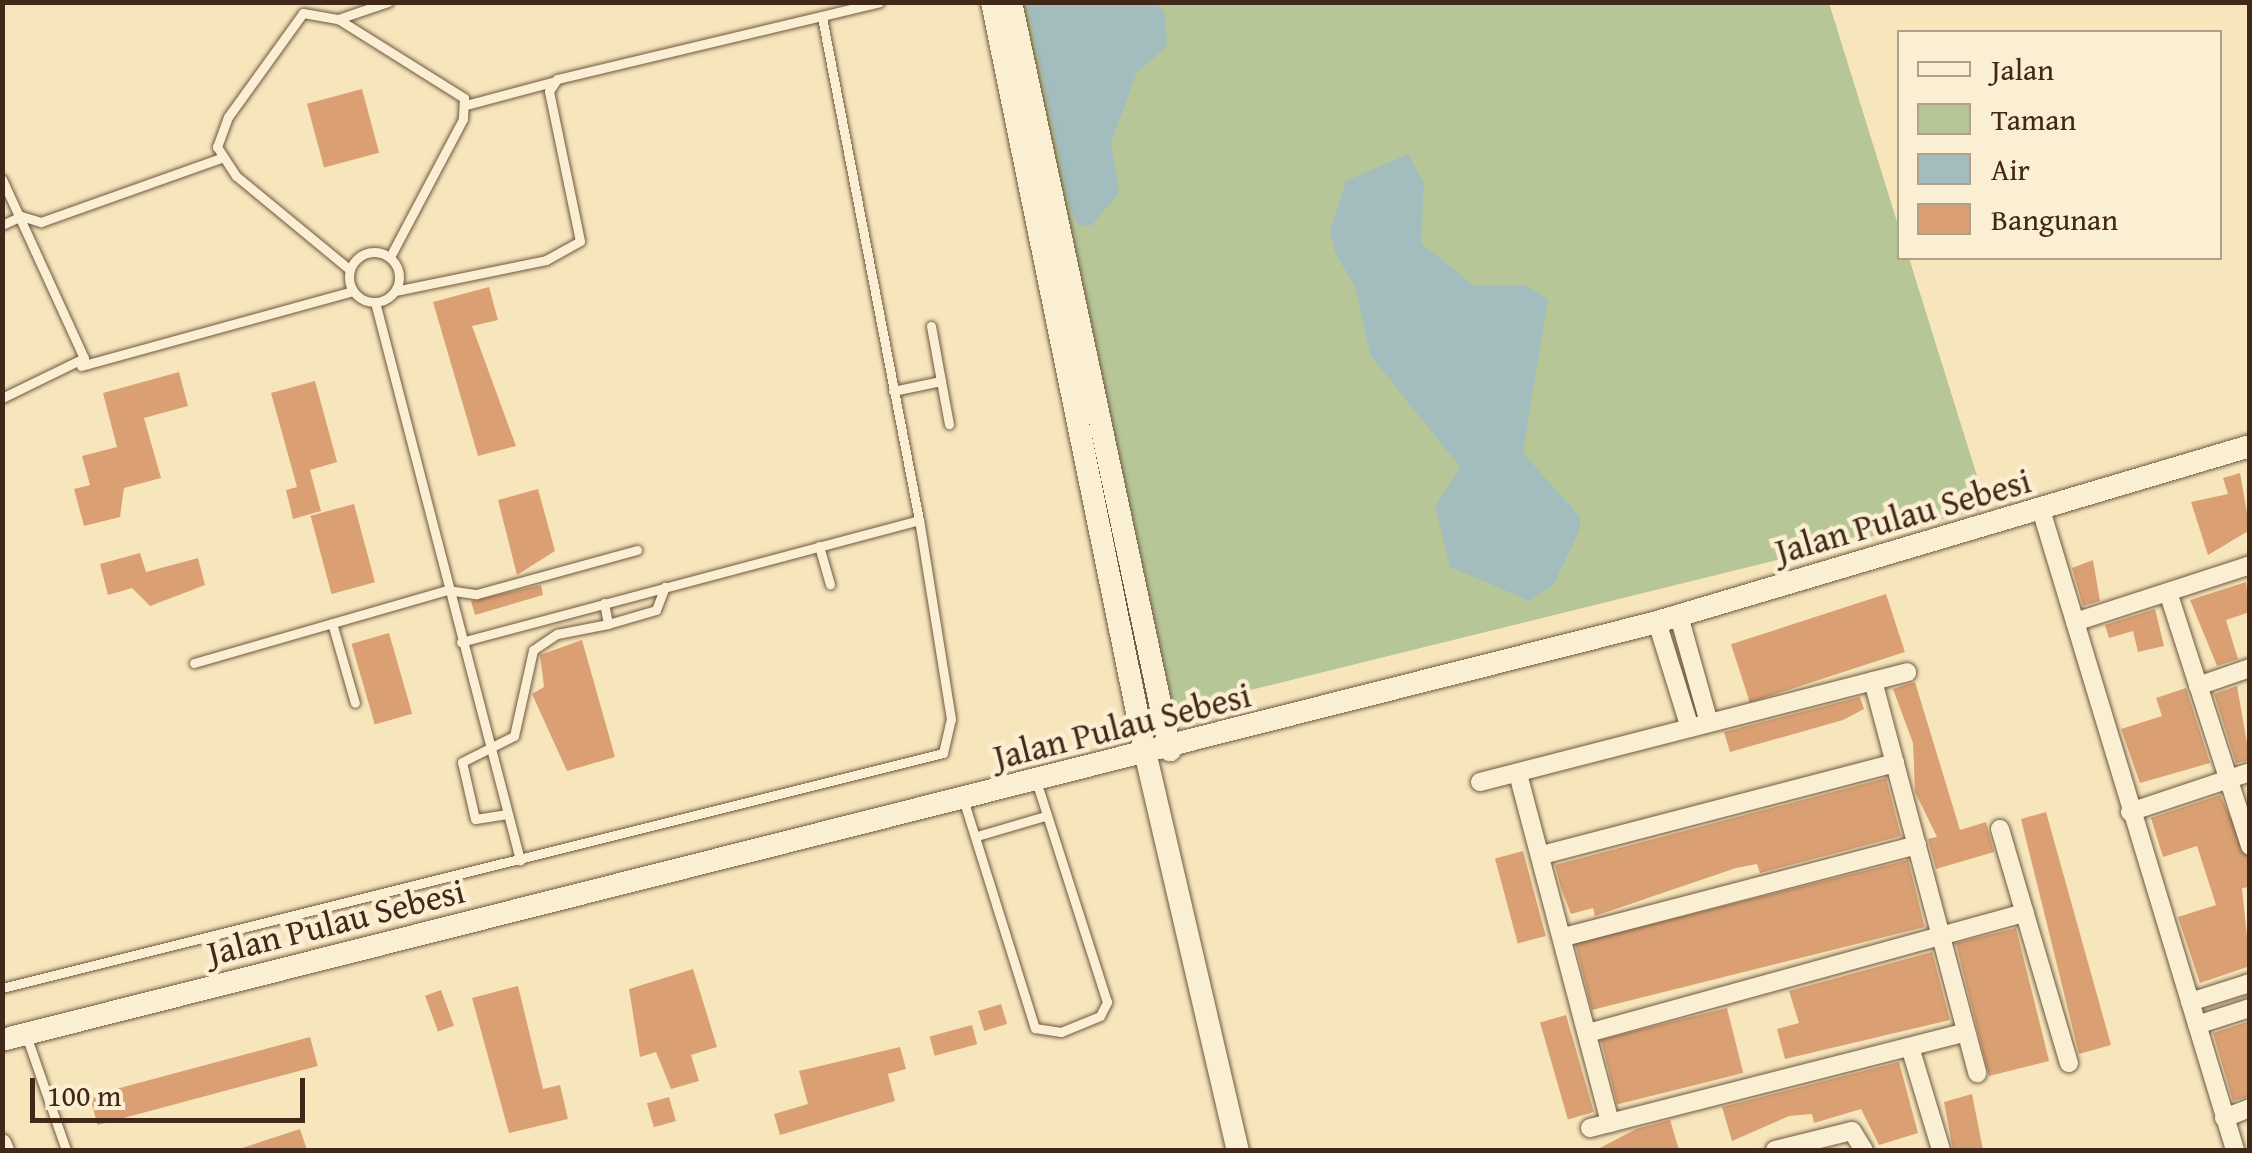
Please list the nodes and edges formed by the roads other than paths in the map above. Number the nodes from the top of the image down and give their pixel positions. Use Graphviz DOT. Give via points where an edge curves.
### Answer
graph roads {
  1 [pos="388,2"];
  2 [pos="879,2"];
  3 [pos="992,2"];
  4 [pos="1011,2"];
  5 [pos="302,8"];
  6 [pos="822,17"];
  7 [pos="338,18"];
  8 [pos="552,82"];
  9 [pos="466,106"];
  10 [pos="221,158"];
  11 [pos="2,179"];
  12 [pos="22,216"];
  13 [pos="2,225"];
  14 [pos="390,257"];
  15 [pos="350,269"];
  16 [pos="353,291"];
  17 [pos="395,291"];
  18 [pos="375,302"];
  19 [pos="931,326"];
  20 [pos="80,366"];
  21 [pos="940,382"];
  22 [pos="893,391"];
  23 [pos="2,398"];
  24 [pos="949,424"];
  25 [pos="2250,446"];
  26 [pos="2042,513"];
  27 [pos="919,520"];
  28 [pos="819,546"];
  29 [pos="637,550"];
  30 [pos="2250,564"];
  31 [pos="830,584"];
  32 [pos="665,586"];
  33 [pos="448,590"];
  34 [pos="2168,592"];
  35 [pos="604,603"];
  36 [pos="1668,619"];
  37 [pos="2075,622"];
  38 [pos="332,623"];
  39 [pos="608,624"];
  40 [pos="462,642"];
  41 [pos="194,663"];
  42 [pos="2250,668"];
  43 [pos="1907,672"];
  44 [pos="1873,681"];
  45 [pos="2198,686"];
  46 [pos="354,704"];
  47 [pos="1710,723"];
  48 [pos="1690,728"];
  49 [pos="491,748"];
  50 [pos="1170,750"];
  51 [pos="1146,756"];
  52 [pos="1894,762"];
  53 [pos="2250,772"];
  54 [pos="1518,774"];
  55 [pos="2228,780"];
  56 [pos="1480,782"];
  57 [pos="1037,784"];
  58 [pos="964,802"];
  59 [pos="2130,812"];
  60 [pos="507,814"];
  61 [pos="1045,816"];
  62 [pos="2000,829"];
  63 [pos="977,836"];
  64 [pos="1917,845"];
  65 [pos="2250,846"];
  66 [pos="1542,855"];
  67 [pos="520,860"];
  68 [pos="2025,913"];
  69 [pos="1941,935"];
  70 [pos="1564,937"];
  71 [pos="2250,983"];
  72 [pos="2,988"];
  73 [pos="2190,1002"];
  74 [pos="2250,1008"];
  75 [pos="2197,1025"];
  76 [pos="1588,1032"];
  77 [pos="1966,1032"];
  78 [pos="14,1037"];
  79 [pos="1910,1047"];
  80 [pos="2069,1063"];
  81 [pos="1977,1072"];
  82 [pos="2250,1108"];
  83 [pos="2224,1118"];
  84 [pos="1610,1122"];
  85 [pos="1590,1128"];
  86 [pos="2,1143"];
  87 [pos="1862,1144"];
  88 [pos="5,1150"];
  89 [pos="66,1150"];
  90 [pos="1238,1150"];
  91 [pos="1775,1150"];
  92 [pos="1940,1150"];
  93 [pos="2235,1150"];
  1 -- 7 [label="lane"];
  2 -- 6 [label="lane"];
  3 -- 51 [label="street"];
  4 -- 50 [label="street"];
  5 -- 7 [label="lane"];
  5 -- 10 [label="lane" via="228,118"];
  6 -- 8 [label="lane"];
  6 -- 22 [label="lane"];
  7 -- 9 [label="lane"];
  8 -- 9 [label="lane"];
  8 -- 17 [label="lane" via="580,241 546,260"];
  9 -- 14 [label="lane"];
  10 -- 12 [label="lane" via="40,222"];
  10 -- 15 [label="lane"];
  11 -- 12 [label="lane"];
  12 -- 13 [label="lane"];
  12 -- 20 [label="lane" via="80,345"];
  14 -- 15 [label="lane" via="367,252"];
  14 -- 17 [label="lane"];
  15 -- 16 [label="lane"];
  16 -- 18 [label="lane"];
  16 -- 20 [label="lane"];
  17 -- 18 [label="lane"];
  18 -- 33 [label="lane"];
  19 -- 21 [label="lane"];
  20 -- 23 [label="lane"];
  21 -- 22 [label="lane"];
  21 -- 24 [label="lane"];
  22 -- 27 [label="lane"];
  25 -- 26 [label="street, Jalan Pulau Sebesi"];
  26 -- 36 [label="street, Jalan Pulau Sebesi"];
  26 -- 37 [label="street"];
  27 -- 28 [label="lane"];
  27 -- 67 [label="lane" via="951,719 943,754"];
  28 -- 31 [label="lane"];
  28 -- 32 [label="lane"];
  29 -- 33 [label="lane" via="477,594"];
  30 -- 34 [label="street"];
  32 -- 35 [label="lane"];
  32 -- 39 [label="lane" via="656,610"];
  33 -- 38 [label="lane"];
  33 -- 40 [label="lane"];
  34 -- 37 [label="street"];
  34 -- 45 [label="street"];
  35 -- 39 [label="lane"];
  35 -- 40 [label="lane"];
  36 -- 47 [label="street"];
  36 -- 48 [label="street"];
  36 -- 50 [label="street, Jalan Pulau Sebesi"];
  37 -- 59 [label="street"];
  38 -- 41 [label="lane"];
  38 -- 46 [label="lane"];
  39 -- 49 [label="lane" via="557,634 533,650 514,736"];
  40 -- 49 [label="lane"];
  42 -- 45 [label="street"];
  43 -- 44 [label="street"];
  44 -- 47 [label="street"];
  44 -- 52 [label="street"];
  45 -- 55 [label="street"];
  47 -- 48 [label="street"];
  48 -- 54 [label="street"];
  49 -- 60 [label="lane"];
  49 -- 60 [label="lane" via="466,758 460,773 475,819"];
  50 -- 51 [label="street, Jalan Pulau Sebesi"];
  51 -- 57 [label="street, Jalan Pulau Sebesi"];
  51 -- 90 [label="street"];
  52 -- 64 [label="street"];
  52 -- 66 [label="street"];
  53 -- 55 [label="street"];
  54 -- 56 [label="street"];
  54 -- 66 [label="street"];
  55 -- 59 [label="street"];
  55 -- 65 [label="street"];
  57 -- 58 [label="street, Jalan Pulau Sebesi"];
  57 -- 61 [label="lane"];
  58 -- 63 [label="lane"];
  58 -- 78 [label="street, Jalan Pulau Sebesi"];
  59 -- 73 [label="street"];
  60 -- 67 [label="lane"];
  61 -- 63 [label="lane"];
  61 -- 63 [label="lane" via="1107,1002 1100,1016 1061,1032 1035,1028"];
  62 -- 68 [label="street"];
  64 -- 69 [label="street"];
  64 -- 70 [label="street"];
  66 -- 70 [label="street"];
  67 -- 72 [label="lane"];
  68 -- 69 [label="street"];
  68 -- 80 [label="street"];
  69 -- 76 [label="street"];
  69 -- 77 [label="street"];
  70 -- 76 [label="street"];
  71 -- 73 [label="street"];
  73 -- 75 [label="street"];
  74 -- 75 [label="street"];
  75 -- 83 [label="street"];
  76 -- 84 [label="street"];
  77 -- 79 [label="street"];
  77 -- 81 [label="street"];
  78 -- 89 [label="lane"];
  79 -- 84 [label="street"];
  79 -- 92 [label="street"];
  82 -- 83 [label="street"];
  83 -- 93 [label="street"];
  84 -- 85 [label="street"];
  86 -- 88 [label="street"];
  87 -- 91 [label="street" via="1847,1131"];
}
